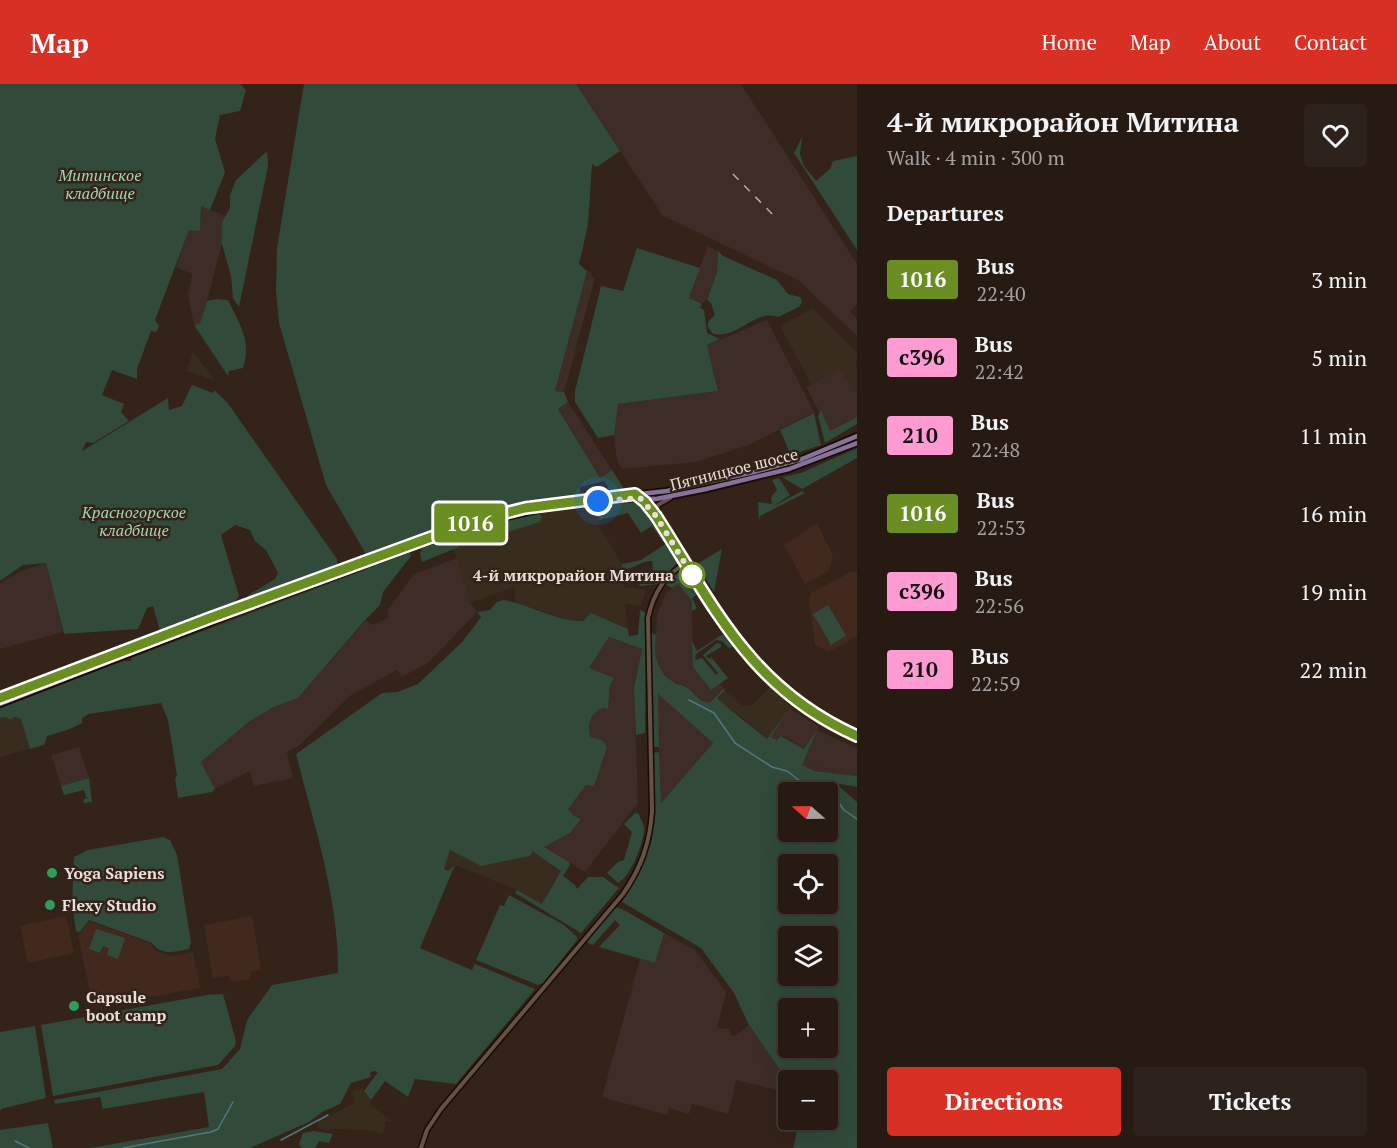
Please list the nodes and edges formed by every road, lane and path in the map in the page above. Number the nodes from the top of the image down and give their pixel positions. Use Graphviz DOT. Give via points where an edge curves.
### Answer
graph roads {
  1 [pos="857,436"];
  2 [pos="857,443"];
  3 [pos="652,493"];
  4 [pos="635,494"];
  5 [pos="673,496"];
  6 [pos="643,500"];
  7 [pos="656,516"];
  8 [pos="685,564"];
  9 [pos="0,699"];
  10 [pos="0,704"];
  11 [pos="857,736"];
  12 [pos="421,1148"];
  1 -- 3 [label="main road, Пятницкое шоссе" via="784,464"];
  2 -- 5 [label="main road, Пятницкое шоссе" via="789,470"];
  3 -- 4 [label="main road, Пятницкое шоссе"];
  3 -- 6 [label="street"];
  4 -- 6 [label="street"];
  4 -- 9 [label="main road, Пятницкое шоссе" via="525,508 478,520"];
  5 -- 6 [label="main road, Пятницкое шоссе"];
  5 -- 7 [label="street" via="658,505"];
  6 -- 7 [label="street"];
  6 -- 10 [label="main road, Пятницкое шоссе" via="618,498 527,511 471,526"];
  7 -- 8 [label="street"];
  8 -- 11 [label="street" via="728,630 776,685 810,711"];
  8 -- 12 [label="street" via="661,585 648,618 652,812 650,836 639,867 623,894 441,1109"];
}
